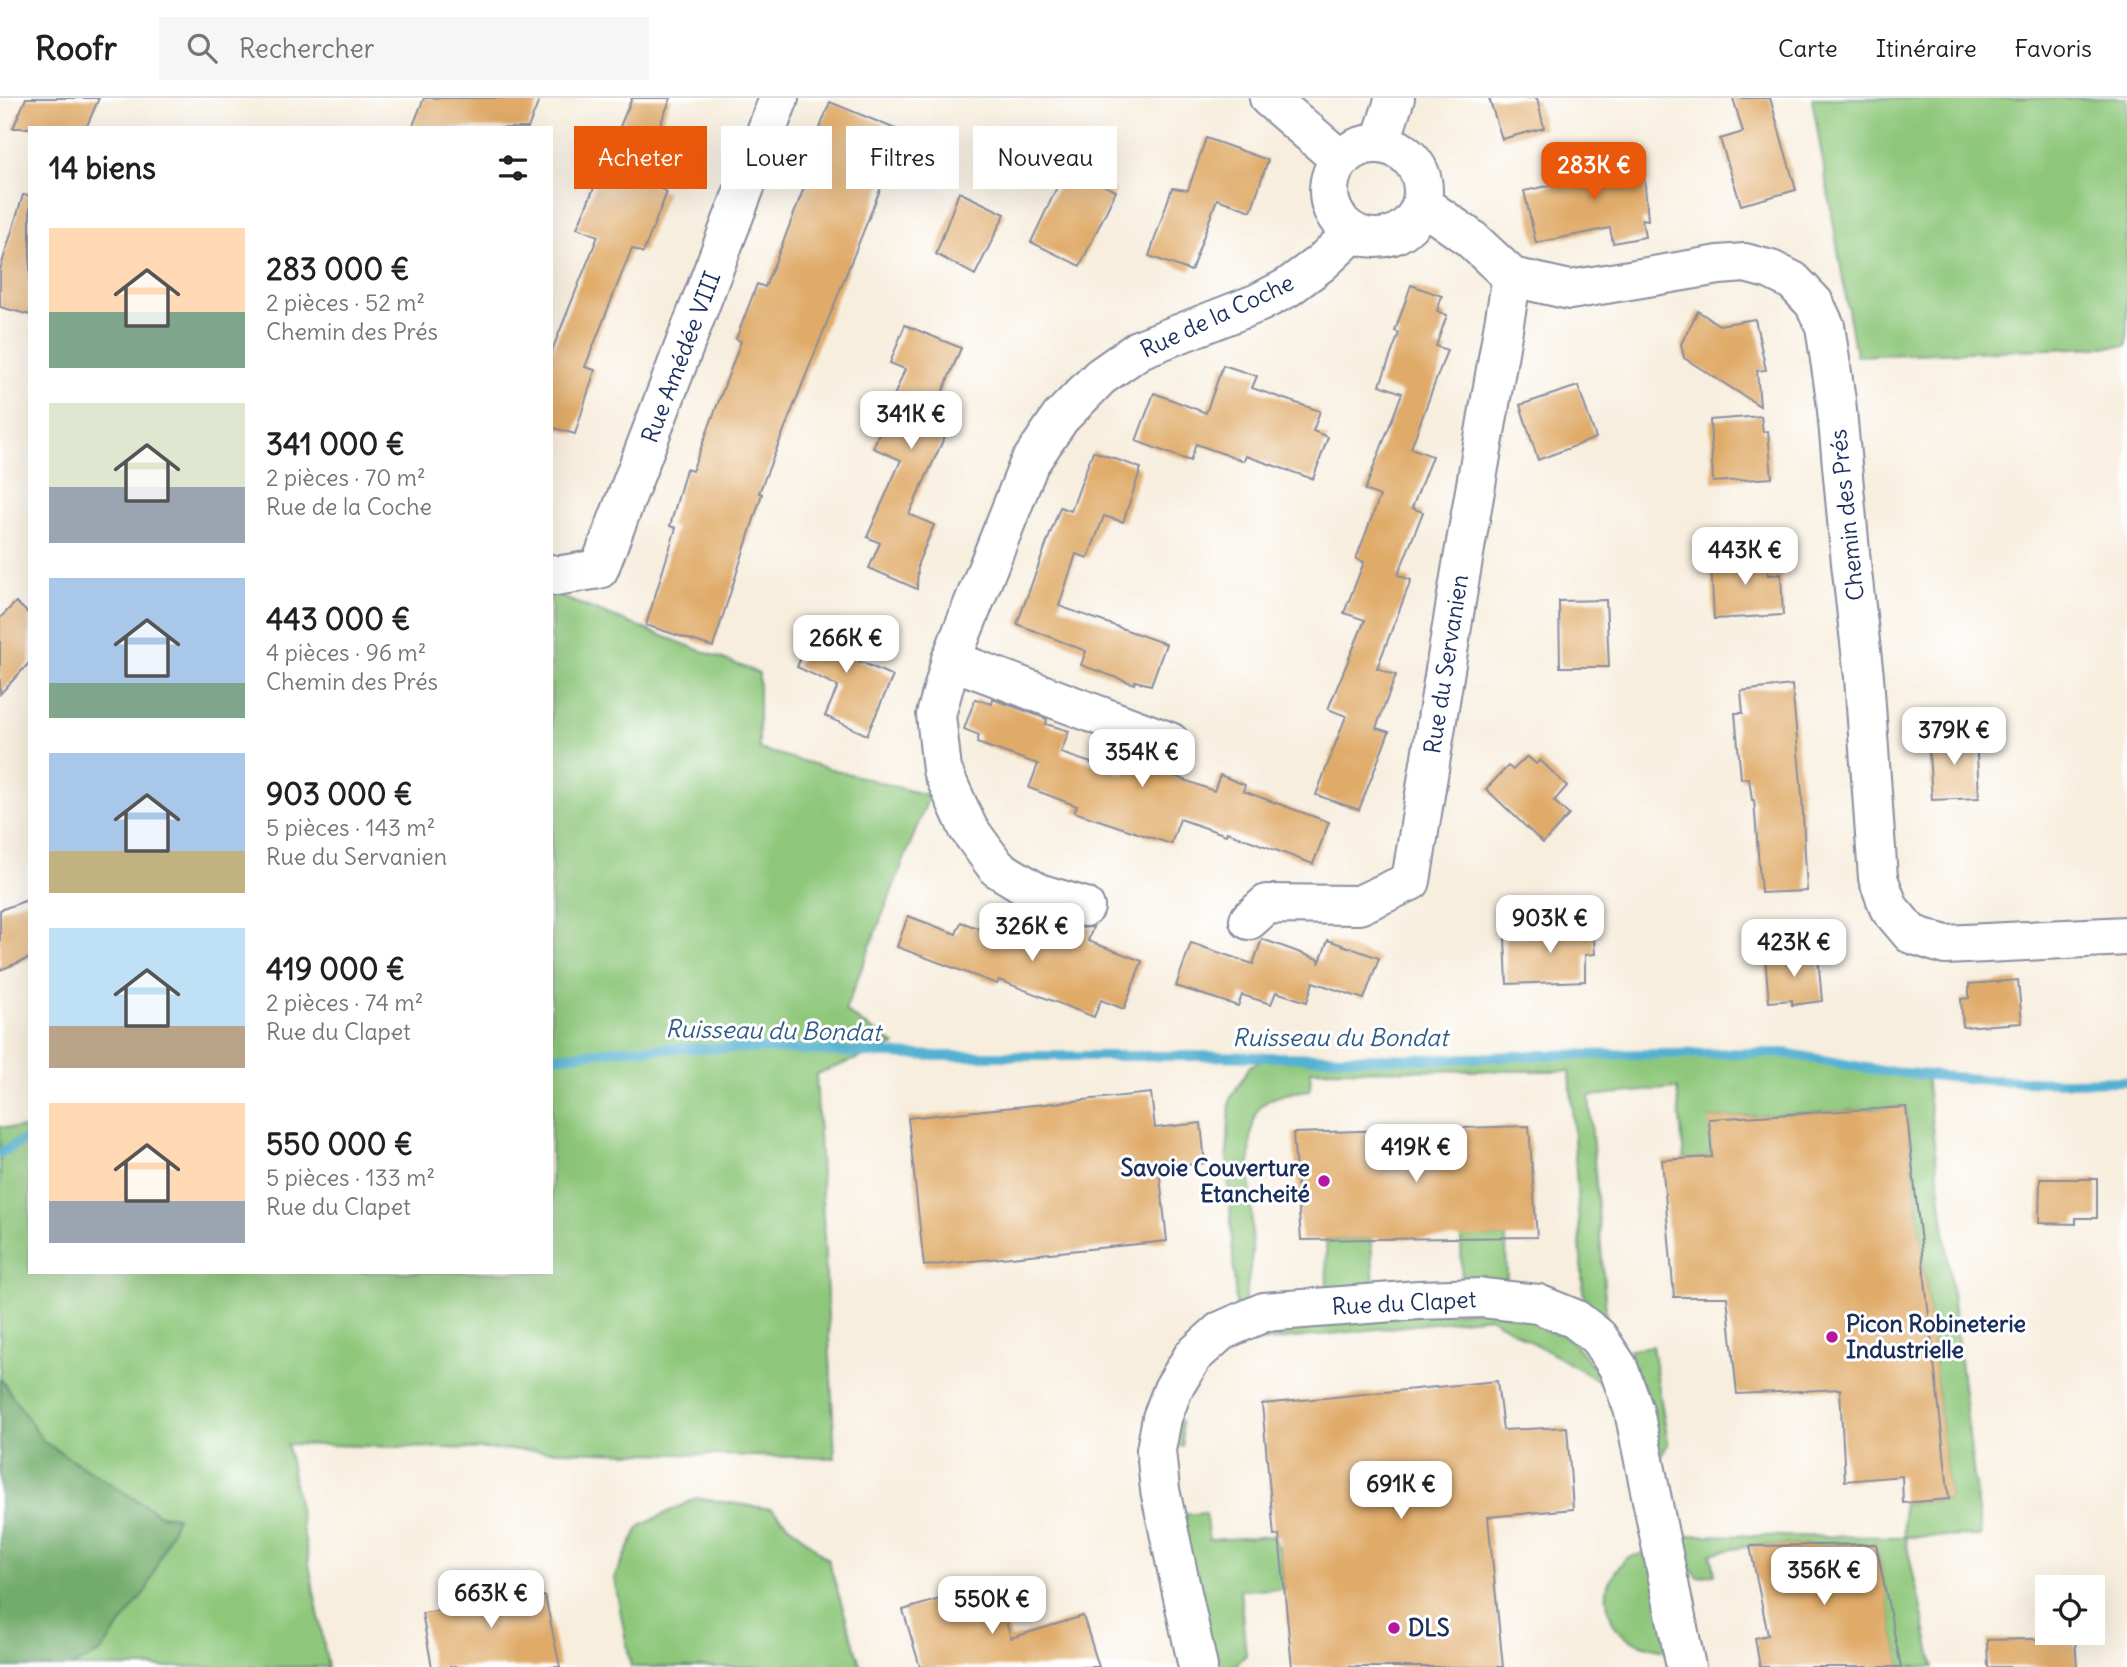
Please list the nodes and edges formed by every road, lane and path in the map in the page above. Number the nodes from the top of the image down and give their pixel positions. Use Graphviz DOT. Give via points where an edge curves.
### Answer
graph roads {
  1 [pos="779,98"];
  2 [pos="1269,98"];
  3 [pos="1395,98"];
  4 [pos="1380,144"];
  5 [pos="1341,160"];
  6 [pos="1423,205"];
  7 [pos="1353,233"];
  8 [pos="1512,277"];
  9 [pos="553,575"];
  10 [pos="951,660"];
  11 [pos="1170,742"];
  12 [pos="1084,907"];
  13 [pos="1249,920"];
  14 [pos="2127,936"];
  15 [pos="1198,1667"];
  16 [pos="1686,1667"];
  1 -- 9 [label="street, Rue Amédée VIII" via="599,569"];
  2 -- 5 [label="street"];
  3 -- 4 [label="street"];
  4 -- 5 [label="street" via="1352,150"];
  4 -- 6 [label="street" via="1396,148 1419,170"];
  5 -- 7 [label="street" via="1333,172 1329,199 1334,213"];
  6 -- 7 [label="street" via="1404,231 1387,238"];
  6 -- 8 [label="street" via="1470,238"];
  7 -- 10 [label="street, Rue de la Coche" via="1287,288 1140,349 1100,377 1060,418 1029,464"];
  8 -- 13 [label="street, Rue du Servanien" via="1411,881 1359,905 1267,904"];
  8 -- 14 [label="street, Chemin des Prés" via="1570,290 1745,263 1793,281 1814,303 1825,326 1836,400 1864,677 1878,878 1889,908 1911,934 1945,944"];
  10 -- 11 [label="street"];
  10 -- 12 [label="street, Rue de la Coche" via="936,715 942,769 968,828 997,868 1038,893"];
  15 -- 16 [label="street, Rue du Clapet" via="1160,1490 1156,1450 1173,1389 1193,1356 1221,1331 1264,1312 1483,1298 1538,1304 1575,1319 1598,1337 1618,1367 1633,1411"];
}
